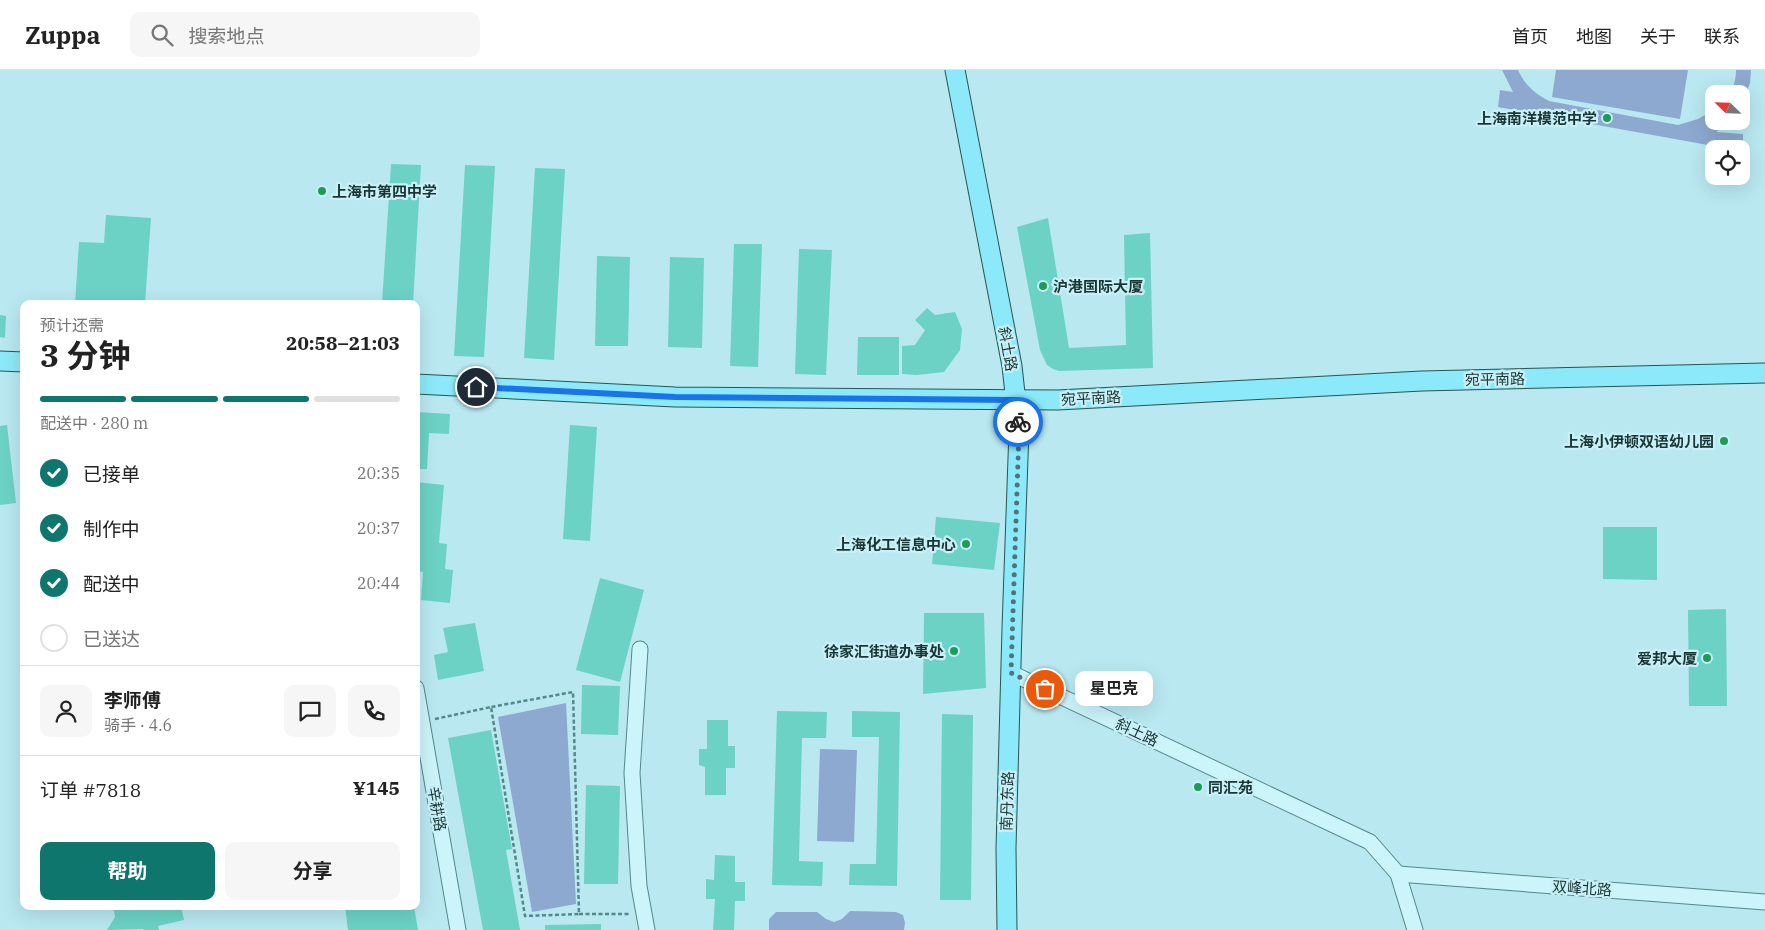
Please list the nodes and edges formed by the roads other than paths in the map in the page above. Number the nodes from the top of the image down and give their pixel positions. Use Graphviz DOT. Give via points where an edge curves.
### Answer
graph roads {
  1 [pos="955,70"];
  2 [pos="0,361"];
  3 [pos="20,362"];
  4 [pos="1765,373"];
  5 [pos="420,384"];
  6 [pos="1016,400"];
  7 [pos="640,649"];
  8 [pos="1011,673"];
  9 [pos="420,711"];
  10 [pos="1398,874"];
  11 [pos="1765,902"];
  12 [pos="458,930"];
  13 [pos="648,930"];
  14 [pos="1007,930"];
  15 [pos="1415,930"];
  1 -- 6 [label="main road, 斜土路"];
  2 -- 3 [label="main road"];
  4 -- 6 [label="main road, 宛平南路" via="1422,381"];
  5 -- 6 [label="main road, 宛平南路" via="675,397"];
  6 -- 8 [label="main road, 斜土路" via="1019,430"];
  7 -- 13 [label="street" via="632,773 639,886"];
  8 -- 10 [label="street, 斜土路" via="1370,842"];
  8 -- 14 [label="main road, 南丹东路"];
  9 -- 12 [label="street, 辛耕路"];
  10 -- 11 [label="street, 双峰北路"];
  10 -- 15 [label="street, 斜土路"];
}
